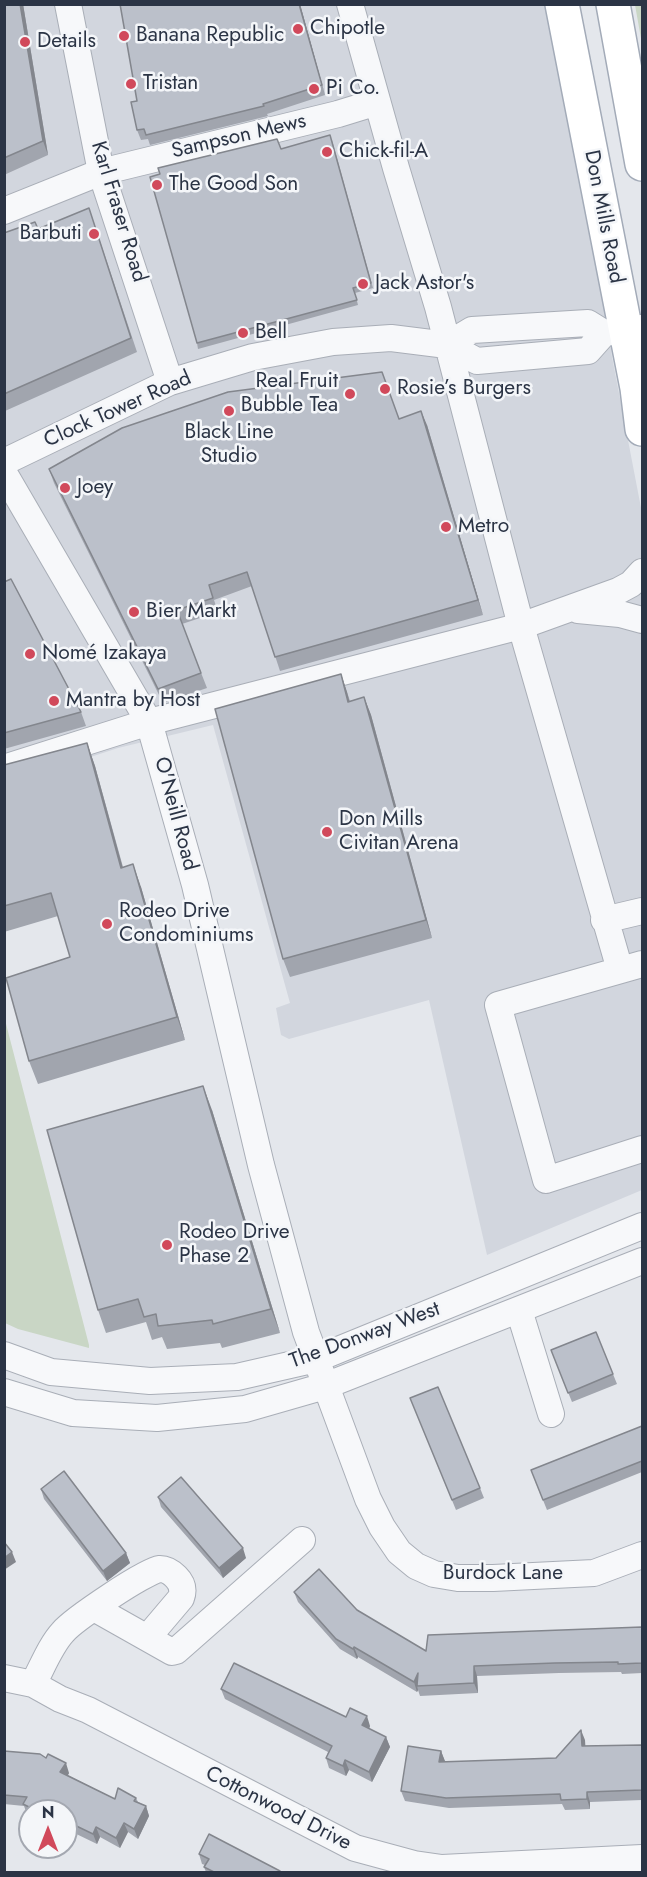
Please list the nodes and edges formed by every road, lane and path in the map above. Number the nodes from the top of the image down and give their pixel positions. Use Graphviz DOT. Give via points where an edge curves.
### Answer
graph roads {
  1 [pos="68,4"];
  2 [pos="350,4"];
  3 [pos="562,4"];
  4 [pos="613,4"];
  5 [pos="377,102"];
  6 [pos="642,164"];
  7 [pos="102,172"];
  8 [pos="4,211"];
  9 [pos="624,330"];
  10 [pos="447,345"];
  11 [pos="170,382"];
  12 [pos="642,429"];
  13 [pos="4,462"];
  14 [pos="4,473"];
  15 [pos="642,572"];
  16 [pos="572,610"];
  17 [pos="642,621"];
  18 [pos="521,626"];
  19 [pos="148,722"];
  20 [pos="4,768"];
  21 [pos="642,910"];
  22 [pos="604,920"];
  23 [pos="631,967"];
  24 [pos="642,1149"];
  25 [pos="642,1226"];
  26 [pos="642,1261"];
  27 [pos="519,1310"];
  28 [pos="4,1355"];
  29 [pos="316,1359"];
  30 [pos="325,1386"];
  31 [pos="4,1392"];
  32 [pos="551,1414"];
  33 [pos="302,1540"];
  34 [pos="642,1555"];
  35 [pos="94,1608"];
  36 [pos="148,1637"];
  37 [pos="4,1678"];
  38 [pos="33,1684"];
  39 [pos="642,1858"];
  1 -- 7 [label="street, Karl Fraser Road"];
  2 -- 5 [label="street"];
  3 -- 9 [label="main road, Don Mills Road"];
  4 -- 6 [label="main road"];
  5 -- 7 [label="street, Sampson Mews"];
  5 -- 10 [label="street"];
  7 -- 8 [label="street, Sampson Mews"];
  7 -- 11 [label="street, Karl Fraser Road"];
  9 -- 10 [label="street, Clock Tower Road" via="588,351 477,361"];
  9 -- 12 [label="main road, Don Mills Road"];
  10 -- 11 [label="street, Clock Tower Road" via="391,338 333,342 253,357"];
  10 -- 18 [label="street"];
  11 -- 13 [label="street, Clock Tower Road"];
  14 -- 19 [label="street, O'Neill Road"];
  15 -- 16 [label="street" via="626,587"];
  16 -- 17 [label="street" via="620,614"];
  16 -- 18 [label="street"];
  18 -- 19 [label="street"];
  18 -- 22 [label="street"];
  19 -- 20 [label="street"];
  19 -- 29 [label="street, O'Neill Road" via="195,885 261,1165"];
  21 -- 22 [label="street"];
  22 -- 23 [label="street"];
  23 -- 24 [label="street" via="498,1005 546,1180"];
  25 -- 29 [label="street, The Donway West"];
  26 -- 27 [label="street, The Donway West"];
  27 -- 30 [label="street, The Donway West"];
  27 -- 32 [label="street"];
  28 -- 29 [label="street, The Donway West" via="51,1372 150,1381 237,1377"];
  29 -- 30 [label="street, Burdock Lane"];
  30 -- 31 [label="street, The Donway West" via="244,1409 157,1418 73,1413"];
  30 -- 34 [label="street, Burdock Lane" via="378,1520 399,1552 416,1566 458,1578 565,1575 594,1573"];
  33 -- 36 [label="street" via="176,1652"];
  35 -- 36 [label="street"];
  35 -- 36 [label="street" via="143,1575 161,1569 171,1572 179,1580 183,1594"];
  35 -- 38 [label="street" via="61,1634"];
  37 -- 38 [label="street, Cottonwood Drive"];
  38 -- 39 [label="street, Cottonwood Drive" via="355,1848 442,1868"];
}
